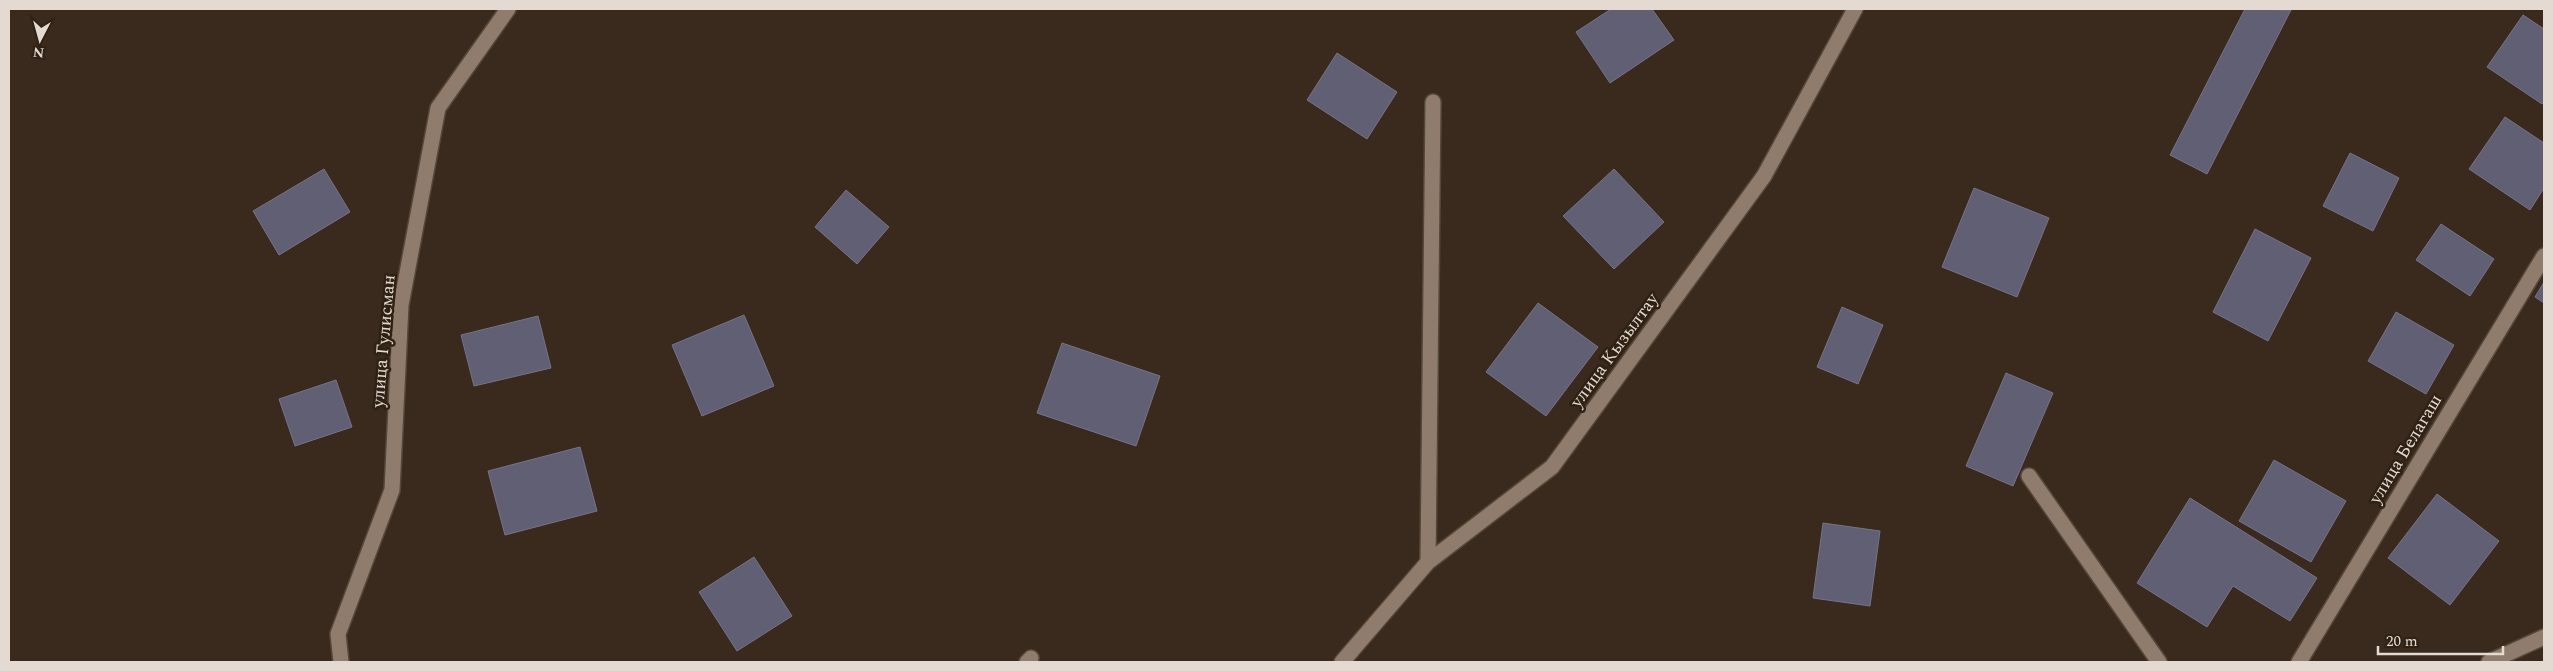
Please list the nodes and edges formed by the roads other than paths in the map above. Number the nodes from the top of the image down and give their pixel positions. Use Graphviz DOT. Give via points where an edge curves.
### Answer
graph roads {
  1 [pos="508,9"];
  2 [pos="1855,9"];
  3 [pos="1433,102"];
  4 [pos="2544,256"];
  5 [pos="2029,476"];
  6 [pos="1428,562"];
  7 [pos="2544,637"];
  8 [pos="340,662"];
  9 [pos="1342,662"];
  10 [pos="2159,662"];
  11 [pos="2298,662"];
  12 [pos="2489,662"];
  1 -- 8 [label="street, улица Гулисман" via="438,108 401,304 392,490 338,634"];
  2 -- 6 [label="street, улица Кызылтау" via="1764,176 1552,467"];
  3 -- 6 [label="street"];
  4 -- 11 [label="street, улица Белагаш"];
  5 -- 10 [label="street"];
  6 -- 9 [label="street, улица Кызылтау"];
  7 -- 12 [label="street"];
}
